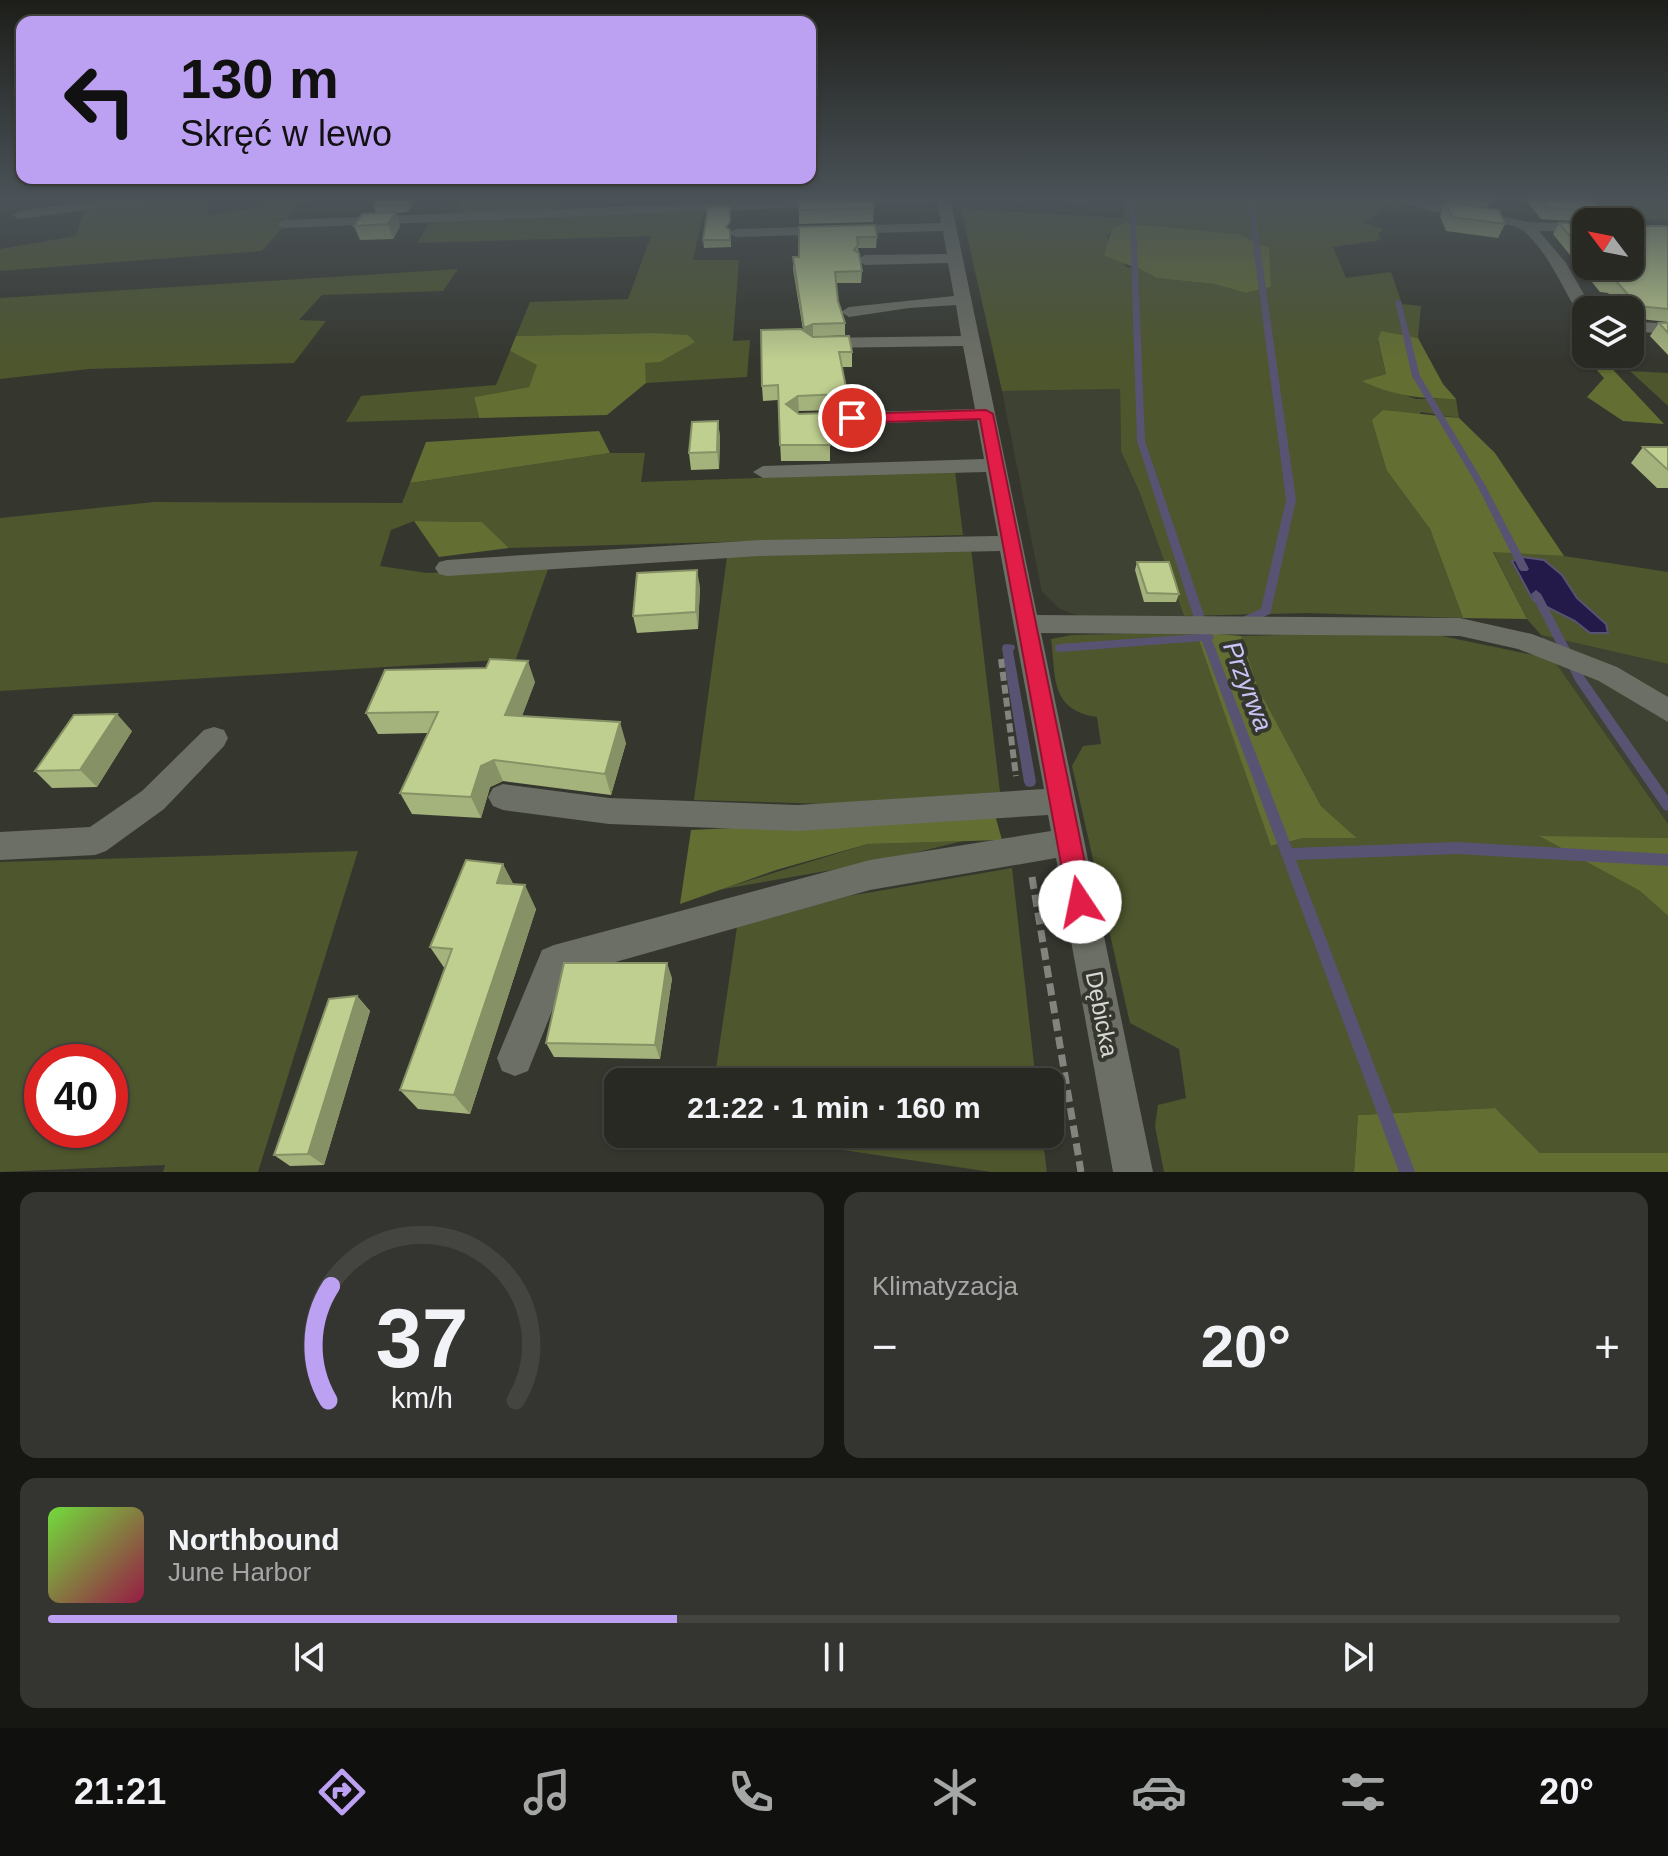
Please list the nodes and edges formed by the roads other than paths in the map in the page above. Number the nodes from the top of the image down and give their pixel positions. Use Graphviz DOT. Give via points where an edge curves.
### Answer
graph roads {
  1 [pos="953,252"];
  2 [pos="1549,252"];
  3 [pos="954,258"];
  4 [pos="865,260"];
  5 [pos="1577,296"];
  6 [pos="963,300"];
  7 [pos="849,312"];
  8 [pos="1644,327"];
  9 [pos="1668,329"];
  10 [pos="972,341"];
  11 [pos="813,344"];
  12 [pos="986,414"];
  13 [pos="799,420"];
  14 [pos="996,465"];
  15 [pos="763,472"];
  16 [pos="1011,543"];
  17 [pos="447,568"];
  18 [pos="1026,624"];
  19 [pos="1668,711"];
  20 [pos="214,738"];
  21 [pos="503,797"];
  22 [pos="1060,801"];
  23 [pos="1069,842"];
  24 [pos="0,846"];
  25 [pos="515,1058"];
  26 [pos="1133,1172"];
  1 -- 3 [label="street, Dębicka"];
  2 -- 5 [label="street"];
  3 -- 4 [label="street"];
  3 -- 6 [label="street, Dębicka"];
  6 -- 7 [label="street"];
  6 -- 10 [label="street, Dębicka"];
  8 -- 9 [label="street"];
  10 -- 11 [label="street"];
  10 -- 12 [label="street, Dębicka"];
  12 -- 13 [label="street"];
  12 -- 14 [label="street, Dębicka"];
  14 -- 15 [label="street"];
  14 -- 16 [label="street, Dębicka"];
  16 -- 17 [label="street" via="760,548"];
  16 -- 18 [label="street, Dębicka"];
  18 -- 19 [label="street" via="1460,627 1523,641 1608,674"];
  18 -- 22 [label="street, Dębicka"];
  20 -- 24 [label="street" via="153,800 95,841"];
  21 -- 22 [label="street" via="609,811 798,818"];
  22 -- 23 [label="street, Dębicka"];
  23 -- 25 [label="street" via="870,875 554,962"];
  23 -- 26 [label="street, Dębicka"];
}
